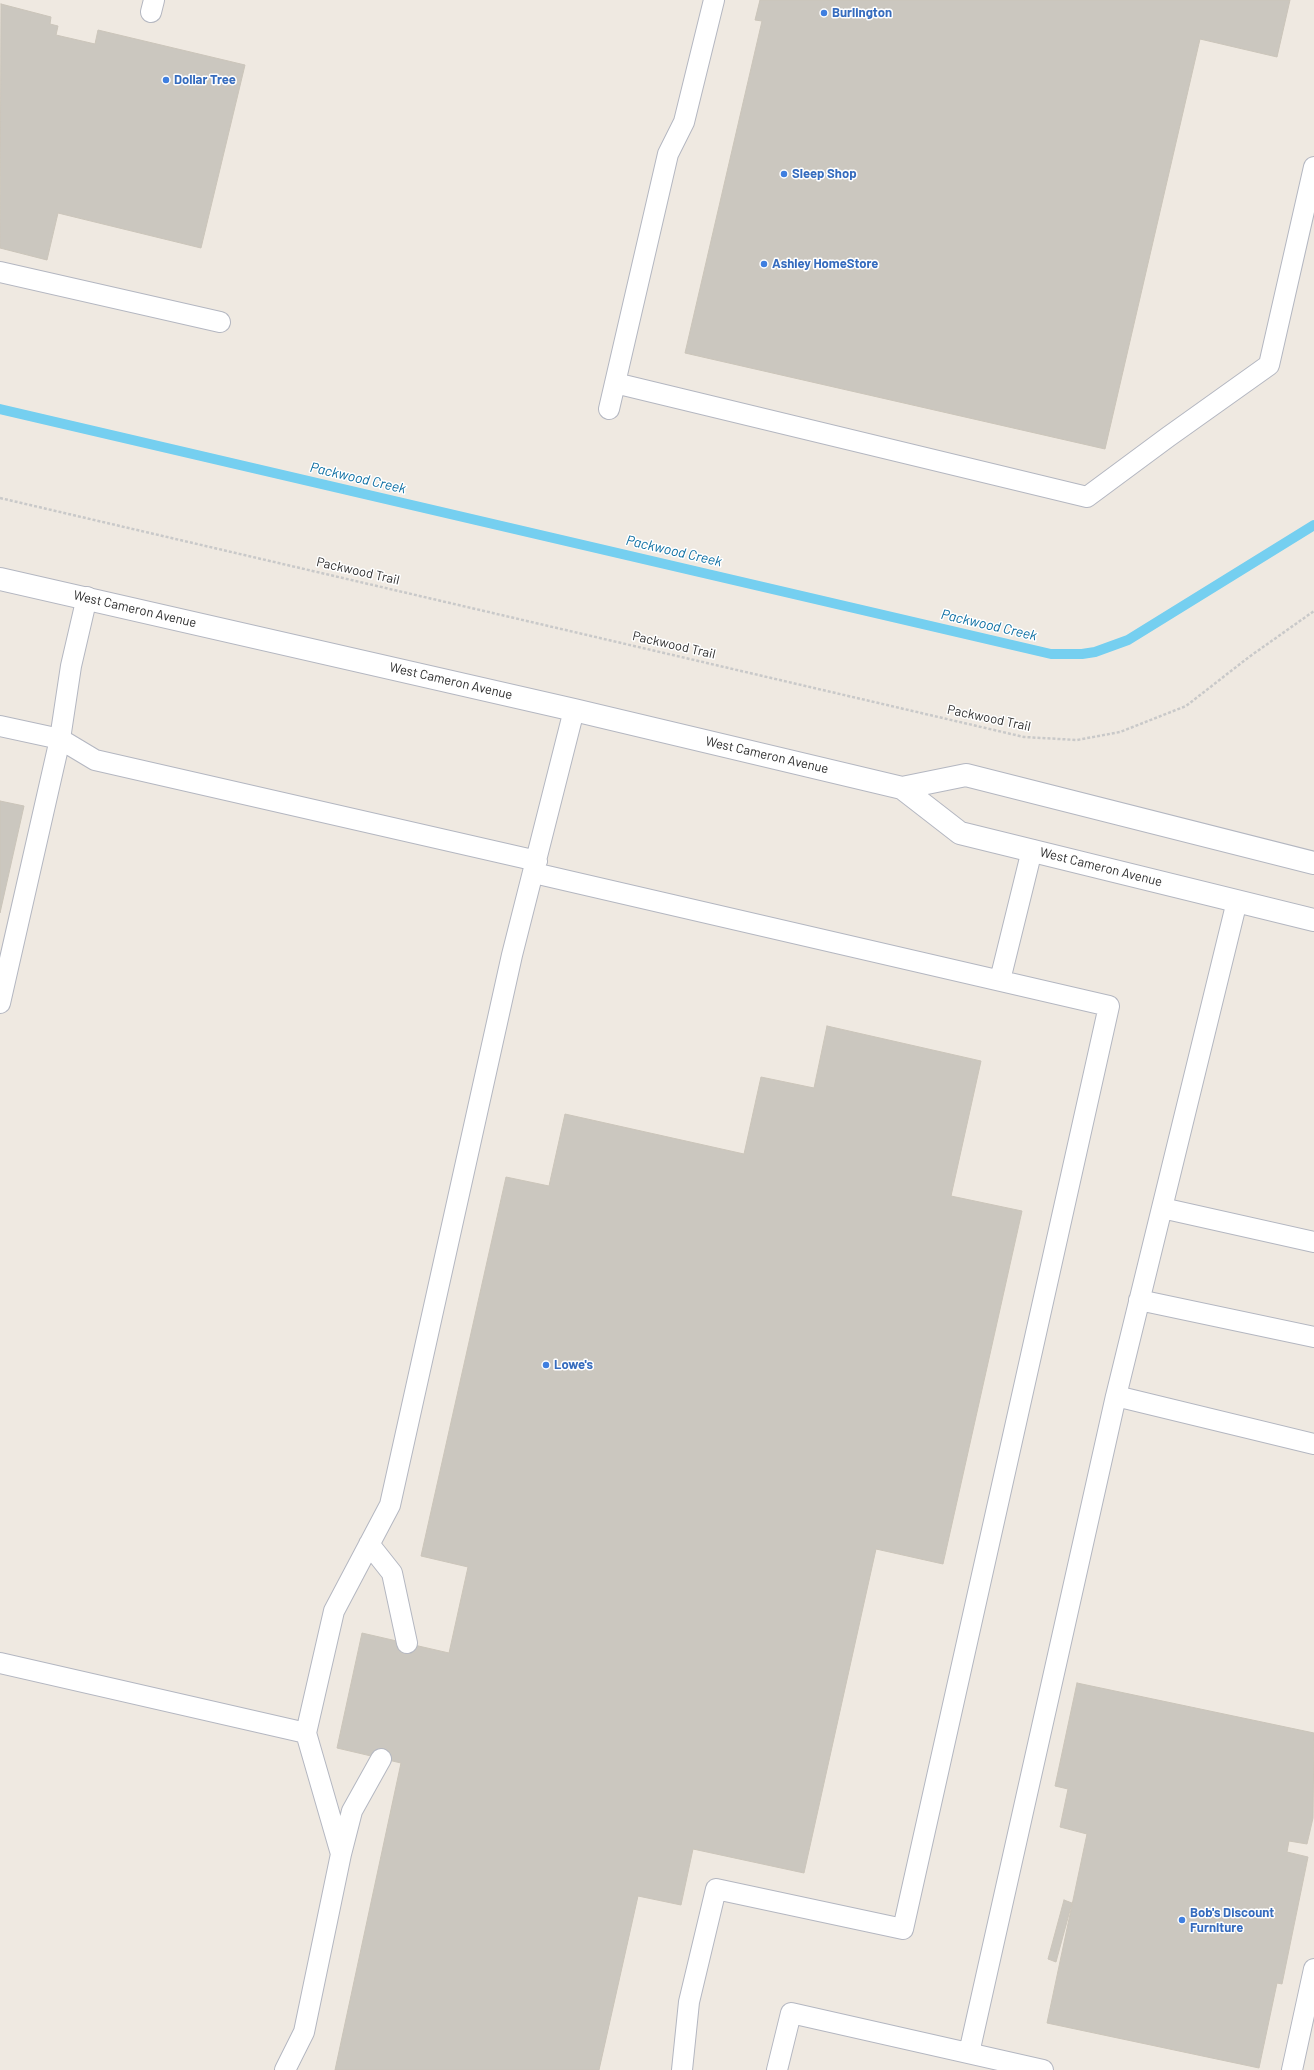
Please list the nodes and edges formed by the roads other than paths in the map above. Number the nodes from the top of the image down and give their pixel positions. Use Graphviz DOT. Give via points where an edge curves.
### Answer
graph roads {
  1 [pos="714,0"];
  2 [pos="1314,167"];
  3 [pos="0,272"];
  4 [pos="220,322"];
  5 [pos="615,383"];
  6 [pos="609,409"];
  7 [pos="0,579"];
  8 [pos="87,597"];
  9 [pos="574,710"];
  10 [pos="0,726"];
  11 [pos="60,739"];
  12 [pos="902,788"];
  13 [pos="1032,850"];
  14 [pos="1314,863"];
  15 [pos="536,867"];
  16 [pos="1237,901"];
  17 [pos="1314,920"];
  18 [pos="1000,980"];
  19 [pos="0,1003"];
  20 [pos="1162,1208"];
  21 [pos="1314,1242"];
  22 [pos="1139,1300"];
  23 [pos="1314,1337"];
  24 [pos="1116,1396"];
  25 [pos="1314,1444"];
  26 [pos="369,1544"];
  27 [pos="407,1643"];
  28 [pos="0,1663"];
  29 [pos="306,1733"];
  30 [pos="381,1759"];
  31 [pos="341,1854"];
  32 [pos="1314,1969"];
  33 [pos="969,2053"];
  34 [pos="285,2070"];
  35 [pos="682,2070"];
  36 [pos="777,2070"];
  37 [pos="1044,2070"];
  38 [pos="1292,2070"];
  1 -- 5 [label="lane" via="684,122 668,154"];
  2 -- 5 [label="lane" via="1269,365 1087,497"];
  3 -- 4 [label="lane"];
  5 -- 6 [label="lane"];
  7 -- 8 [label="street, West Cameron Avenue"];
  8 -- 9 [label="street, West Cameron Avenue"];
  8 -- 11 [label="lane" via="71,666"];
  9 -- 12 [label="street, West Cameron Avenue"];
  9 -- 15 [label="lane"];
  10 -- 11 [label="lane"];
  11 -- 15 [label="lane" via="95,760"];
  11 -- 19 [label="lane"];
  12 -- 13 [label="street, West Cameron Avenue" via="960,833"];
  12 -- 14 [label="street, West Cameron Avenue" via="966,775"];
  13 -- 16 [label="street, West Cameron Avenue"];
  13 -- 18 [label="lane"];
  15 -- 18 [label="lane"];
  15 -- 26 [label="lane" via="510,963 390,1505"];
  16 -- 17 [label="street, West Cameron Avenue"];
  16 -- 20 [label="lane"];
  18 -- 35 [label="lane" via="1109,1006 904,1929 716,1889 689,2002"];
  20 -- 21 [label="lane"];
  20 -- 22 [label="lane"];
  22 -- 23 [label="lane"];
  22 -- 24 [label="lane"];
  24 -- 25 [label="lane"];
  24 -- 33 [label="lane"];
  26 -- 27 [label="lane" via="392,1573"];
  26 -- 29 [label="lane" via="334,1611"];
  28 -- 29 [label="lane"];
  29 -- 31 [label="lane"];
  30 -- 31 [label="lane" via="352,1811"];
  31 -- 34 [label="lane" via="304,2032"];
  32 -- 38 [label="lane"];
  33 -- 36 [label="lane" via="791,2013"];
  33 -- 37 [label="lane"];
}
